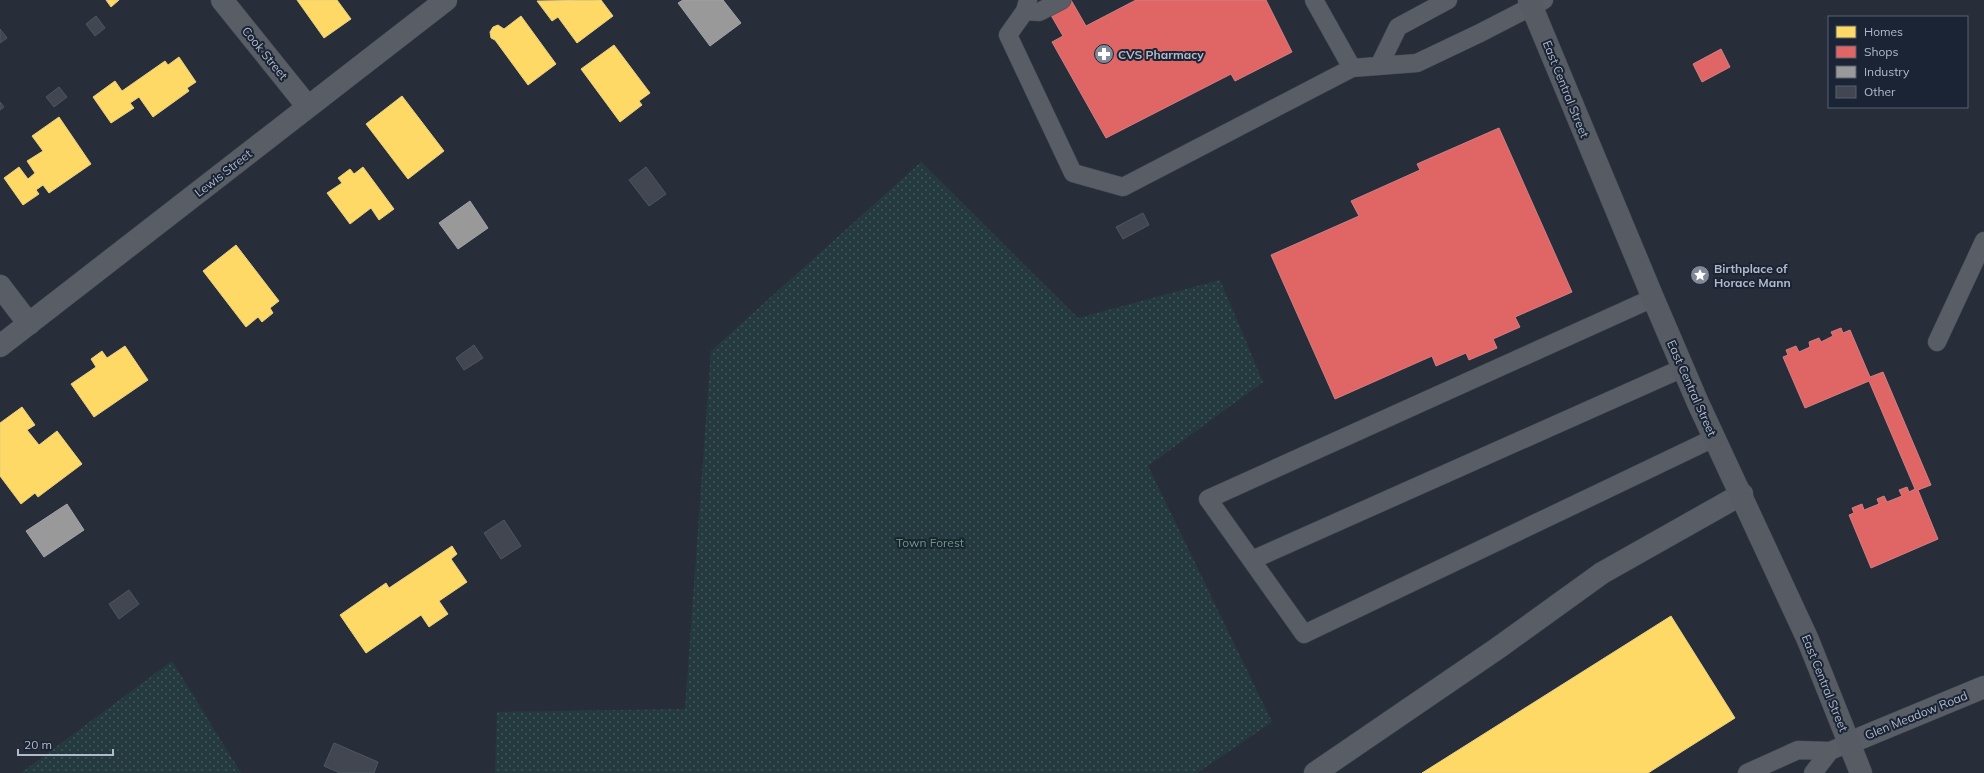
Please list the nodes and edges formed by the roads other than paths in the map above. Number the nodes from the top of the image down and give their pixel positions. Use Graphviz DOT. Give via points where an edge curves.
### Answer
graph roads {
  1 [pos="222,0"];
  2 [pos="446,0"];
  3 [pos="1062,0"];
  4 [pos="1314,0"];
  5 [pos="1448,0"];
  6 [pos="1535,2"];
  7 [pos="1027,5"];
  8 [pos="1379,66"];
  9 [pos="1352,68"];
  10 [pos="308,107"];
  11 [pos="1984,241"];
  12 [pos="0,286"];
  13 [pos="1653,298"];
  14 [pos="29,324"];
  15 [pos="1937,342"];
  16 [pos="0,346"];
  17 [pos="1683,368"];
  18 [pos="1714,438"];
  19 [pos="1742,494"];
  20 [pos="1252,560"];
  21 [pos="1984,687"];
  22 [pos="1840,747"];
  23 [pos="1317,772"];
  24 [pos="1747,773"];
  25 [pos="1813,773"];
  26 [pos="1861,773"];
  1 -- 10 [label="street, Cook Street"];
  2 -- 10 [label="street, Lewis Street"];
  3 -- 7 [label="lane" via="1039,12"];
  4 -- 9 [label="lane"];
  5 -- 8 [label="lane" via="1398,27"];
  6 -- 8 [label="lane" via="1480,34 1417,63"];
  6 -- 13 [label="main road, East Central Street"];
  7 -- 9 [label="lane" via="1008,35 1073,173 1123,187"];
  8 -- 9 [label="lane"];
  10 -- 14 [label="street, Lewis Street"];
  11 -- 15 [label="lane"];
  12 -- 14 [label="street"];
  13 -- 17 [label="main road, East Central Street"];
  13 -- 20 [label="lane" via="1208,499"];
  14 -- 16 [label="street, Lewis Street"];
  17 -- 18 [label="main road, East Central Street"];
  17 -- 20 [label="lane"];
  18 -- 19 [label="main road, East Central Street"];
  18 -- 20 [label="lane" via="1304,634"];
  19 -- 22 [label="main road, East Central Street" via="1808,640"];
  19 -- 23 [label="street" via="1602,573"];
  21 -- 22 [label="street, Glen Meadow Road"];
  22 -- 24 [label="lane" via="1798,750"];
  22 -- 25 [label="lane"];
  22 -- 26 [label="main road, East Central Street"];
}
